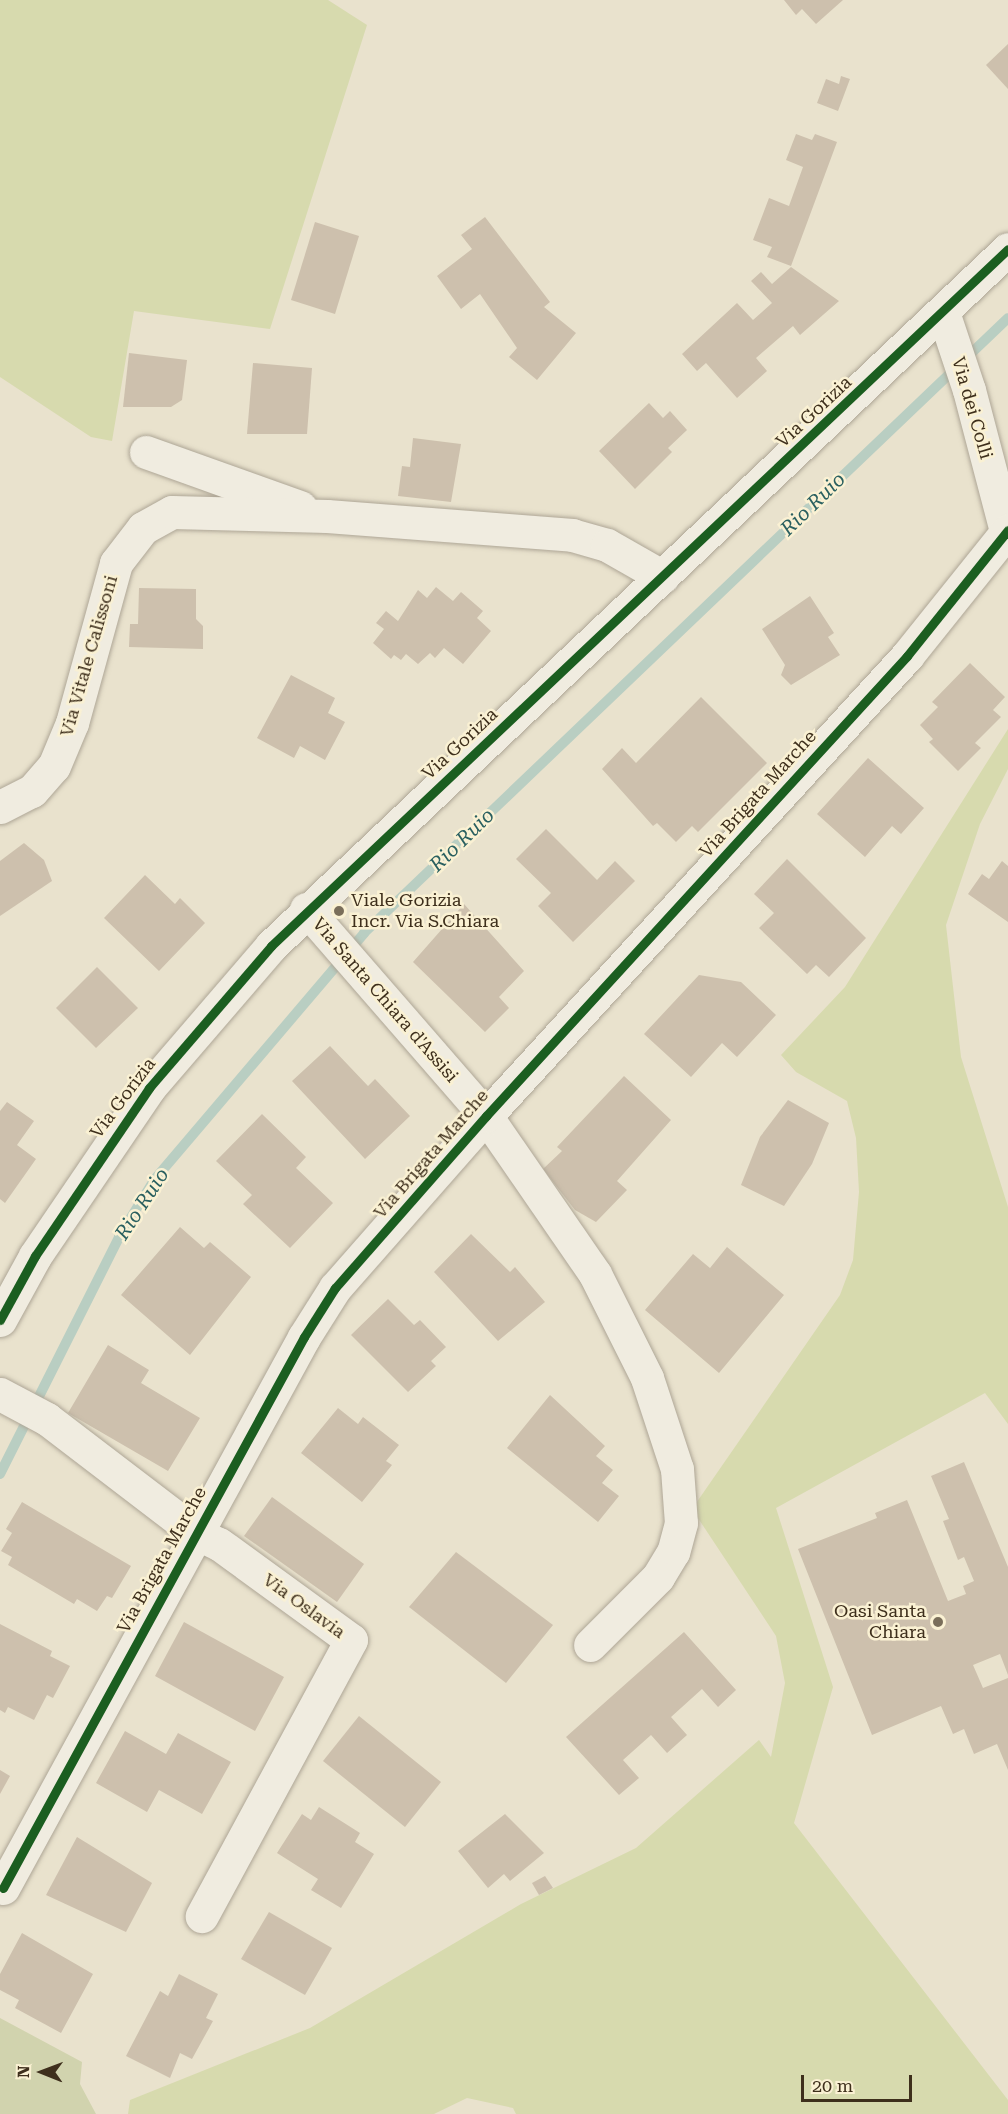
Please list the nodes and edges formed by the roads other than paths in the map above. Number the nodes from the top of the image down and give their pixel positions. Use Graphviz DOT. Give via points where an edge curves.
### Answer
graph roads {
  1 [pos="1008,249"];
  2 [pos="945,319"];
  3 [pos="146,452"];
  4 [pos="327,516"];
  5 [pos="1007,534"];
  6 [pos="663,577"];
  7 [pos="0,807"];
  8 [pos="306,909"];
  9 [pos="486,1116"];
  10 [pos="0,1320"];
  11 [pos="0,1394"];
  12 [pos="196,1533"];
  13 [pos="590,1645"];
  14 [pos="3,1888"];
  15 [pos="202,1916"];
  1 -- 2 [label="street, Via Gorizia"];
  2 -- 5 [label="street, Via dei Colli" via="969,390"];
  2 -- 6 [label="street, Via Gorizia"];
  3 -- 4 [label="street, Via Vitale Calissoni"];
  4 -- 6 [label="street, Via Vitale Calissoni" via="572,535 607,545"];
  4 -- 7 [label="street, Via Vitale Calissoni" via="172,512 143,528 116,563 72,723 54,766 32,791"];
  5 -- 9 [label="street, Via Brigata Marche" via="907,656"];
  6 -- 8 [label="street, Via Gorizia"];
  8 -- 9 [label="street, Via Santa Chiara d'Assisi"];
  8 -- 10 [label="street, Via Gorizia" via="215,1007 150,1088 40,1246"];
  9 -- 12 [label="street, Via Brigata Marche" via="335,1288"];
  9 -- 13 [label="street, Via Santa Chiara d'Assisi" via="595,1274 647,1378 677,1469 681,1507 674,1552 658,1577"];
  11 -- 12 [label="street, Via Oslavia" via="47,1419"];
  12 -- 14 [label="street, Via Brigata Marche"];
  12 -- 15 [label="street, Via Oslavia" via="351,1640"];
}
